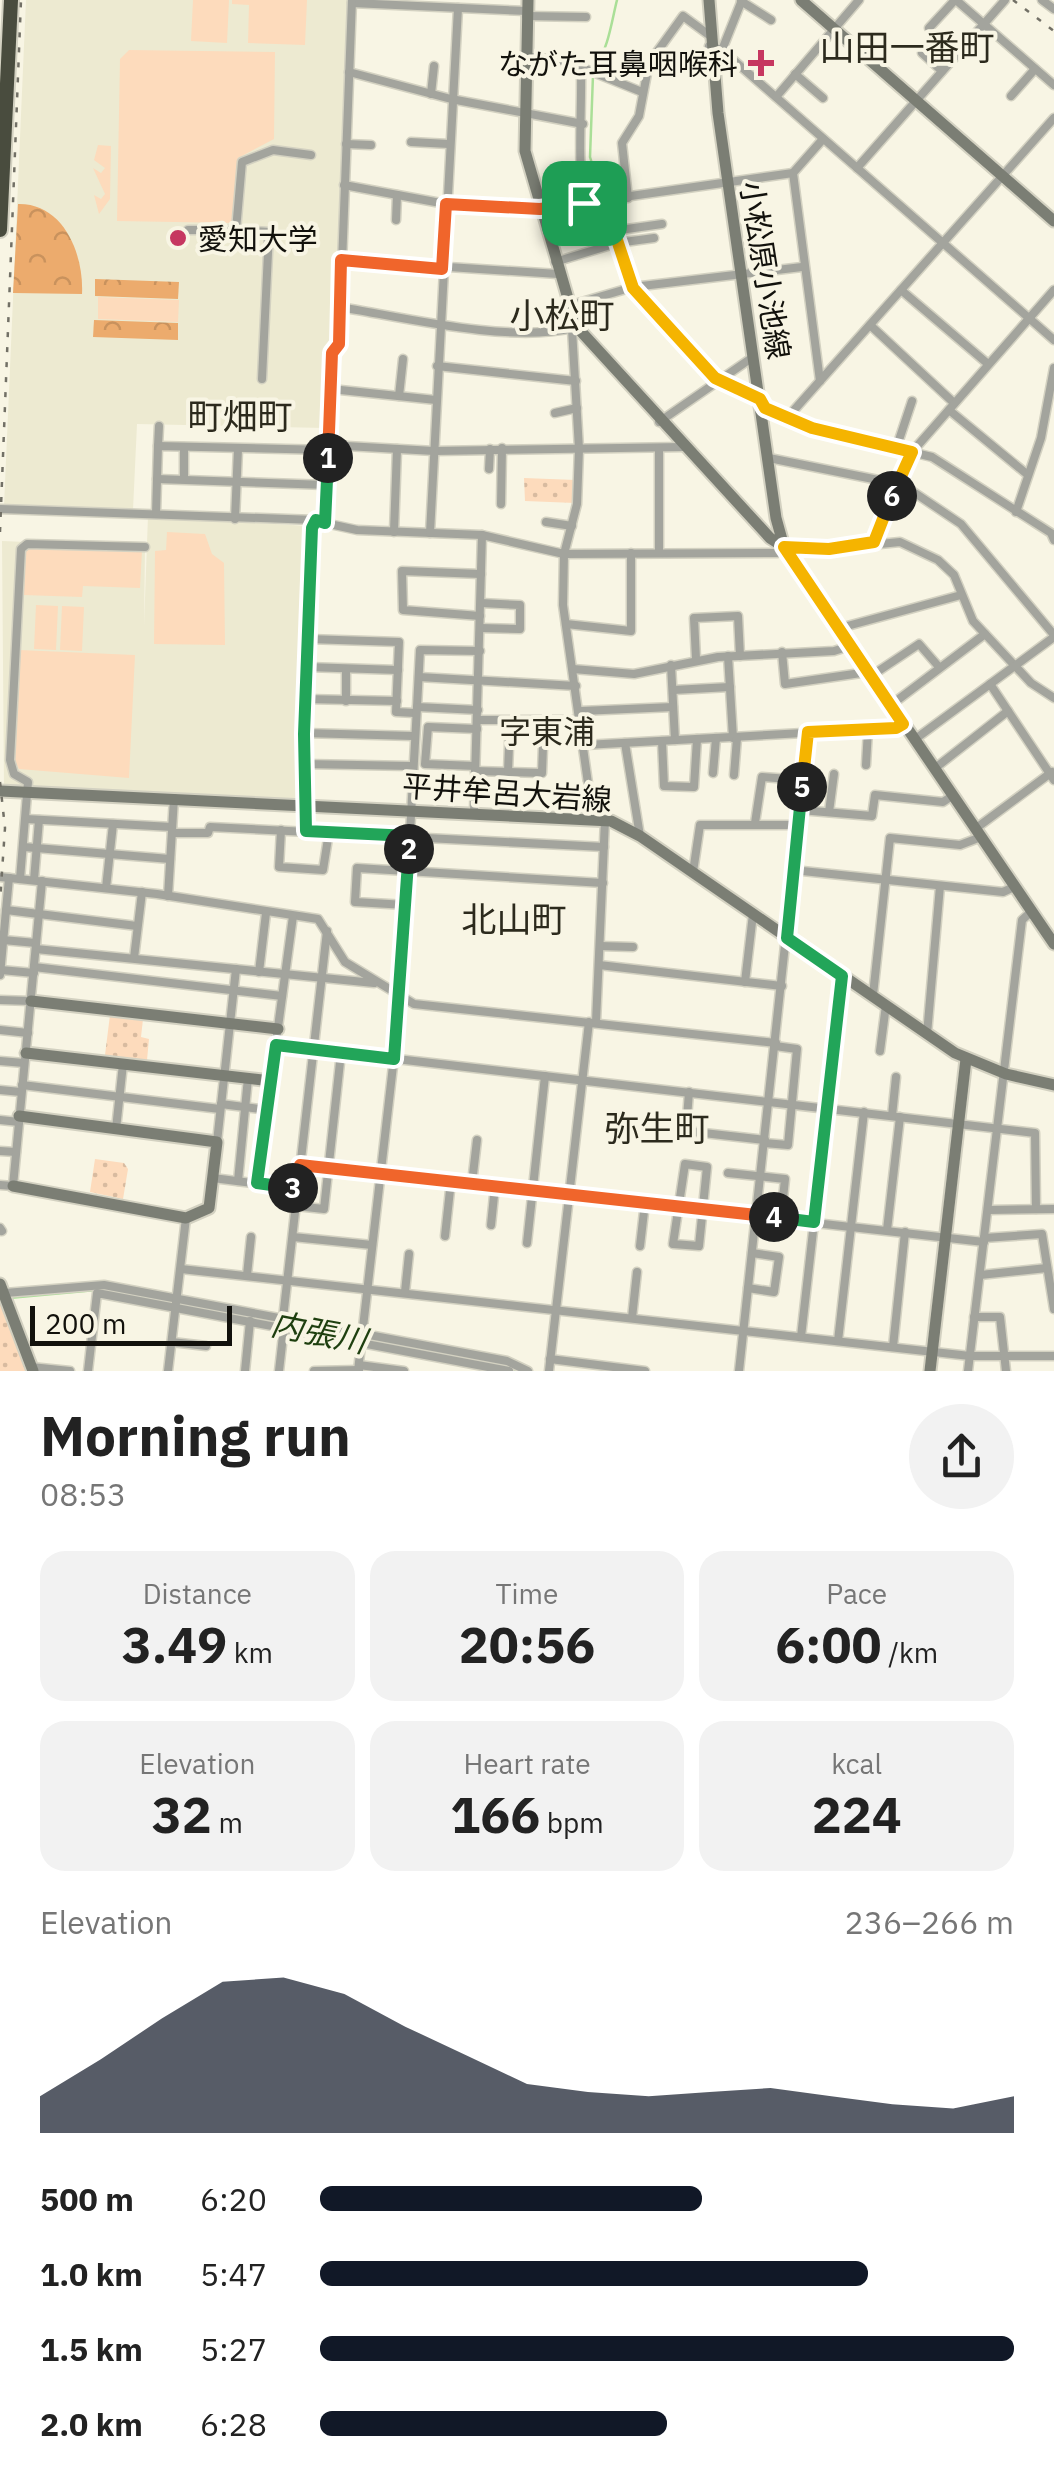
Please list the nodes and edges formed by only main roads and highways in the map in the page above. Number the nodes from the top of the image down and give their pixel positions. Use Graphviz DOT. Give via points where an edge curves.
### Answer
graph roads {
  1 [pos="10,0"];
  2 [pos="4,47"];
  3 [pos="0,230"];
  1 -- 2 [label="highway"];
  2 -- 3 [label="highway"];
}
